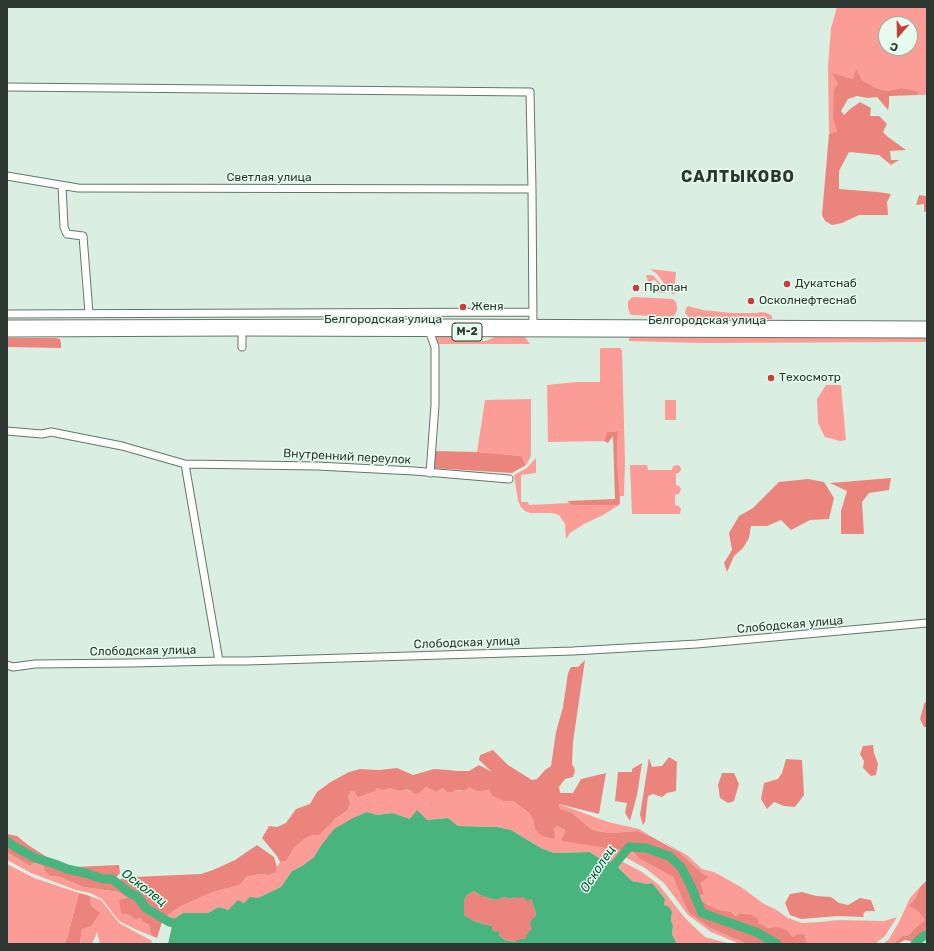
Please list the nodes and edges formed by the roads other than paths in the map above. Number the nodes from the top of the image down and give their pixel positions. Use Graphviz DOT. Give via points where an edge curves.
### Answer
graph roads {
  1 [pos="7,87"];
  2 [pos="7,176"];
  3 [pos="62,186"];
  4 [pos="532,189"];
  5 [pos="242,312"];
  6 [pos="533,312"];
  7 [pos="89,313"];
  8 [pos="7,314"];
  9 [pos="7,325"];
  10 [pos="533,325"];
  11 [pos="927,326"];
  12 [pos="242,328"];
  13 [pos="7,332"];
  14 [pos="430,333"];
  15 [pos="927,333"];
  16 [pos="242,347"];
  17 [pos="7,431"];
  18 [pos="185,464"];
  19 [pos="430,473"];
  20 [pos="509,479"];
  21 [pos="927,623"];
  22 [pos="219,660"];
  23 [pos="7,665"];
  1 -- 4 [label="street" via="530,92"];
  2 -- 3 [label="street, Светлая улица"];
  3 -- 4 [label="street, Светлая улица"];
  3 -- 7 [label="street" via="66,234 83,236"];
  4 -- 6 [label="street"];
  5 -- 6 [label="street"];
  5 -- 7 [label="street"];
  5 -- 12 [label="street"];
  6 -- 10 [label="street"];
  7 -- 8 [label="street"];
  9 -- 12 [label="main road, Белгородская улица / М-2"];
  10 -- 11 [label="main road, Белгородская улица / М-2"];
  10 -- 12 [label="main road, Белгородская улица / М-2"];
  12 -- 13 [label="main road, Белгородская улица / М-2"];
  12 -- 14 [label="main road, Белгородская улица / М-2"];
  12 -- 16 [label="street"];
  14 -- 15 [label="main road, Белгородская улица / М-2"];
  14 -- 19 [label="street" via="435,347 435,405"];
  17 -- 18 [label="street, Внутренний переулок" via="42,434 51,432 122,446"];
  18 -- 19 [label="street, Внутренний переулок" via="317,466"];
  18 -- 22 [label="street"];
  19 -- 20 [label="street, Внутренний переулок"];
  21 -- 22 [label="street, Слободская улица" via="697,644 573,651"];
  22 -- 23 [label="street, Слободская улица" via="35,664 13,667"];
}
